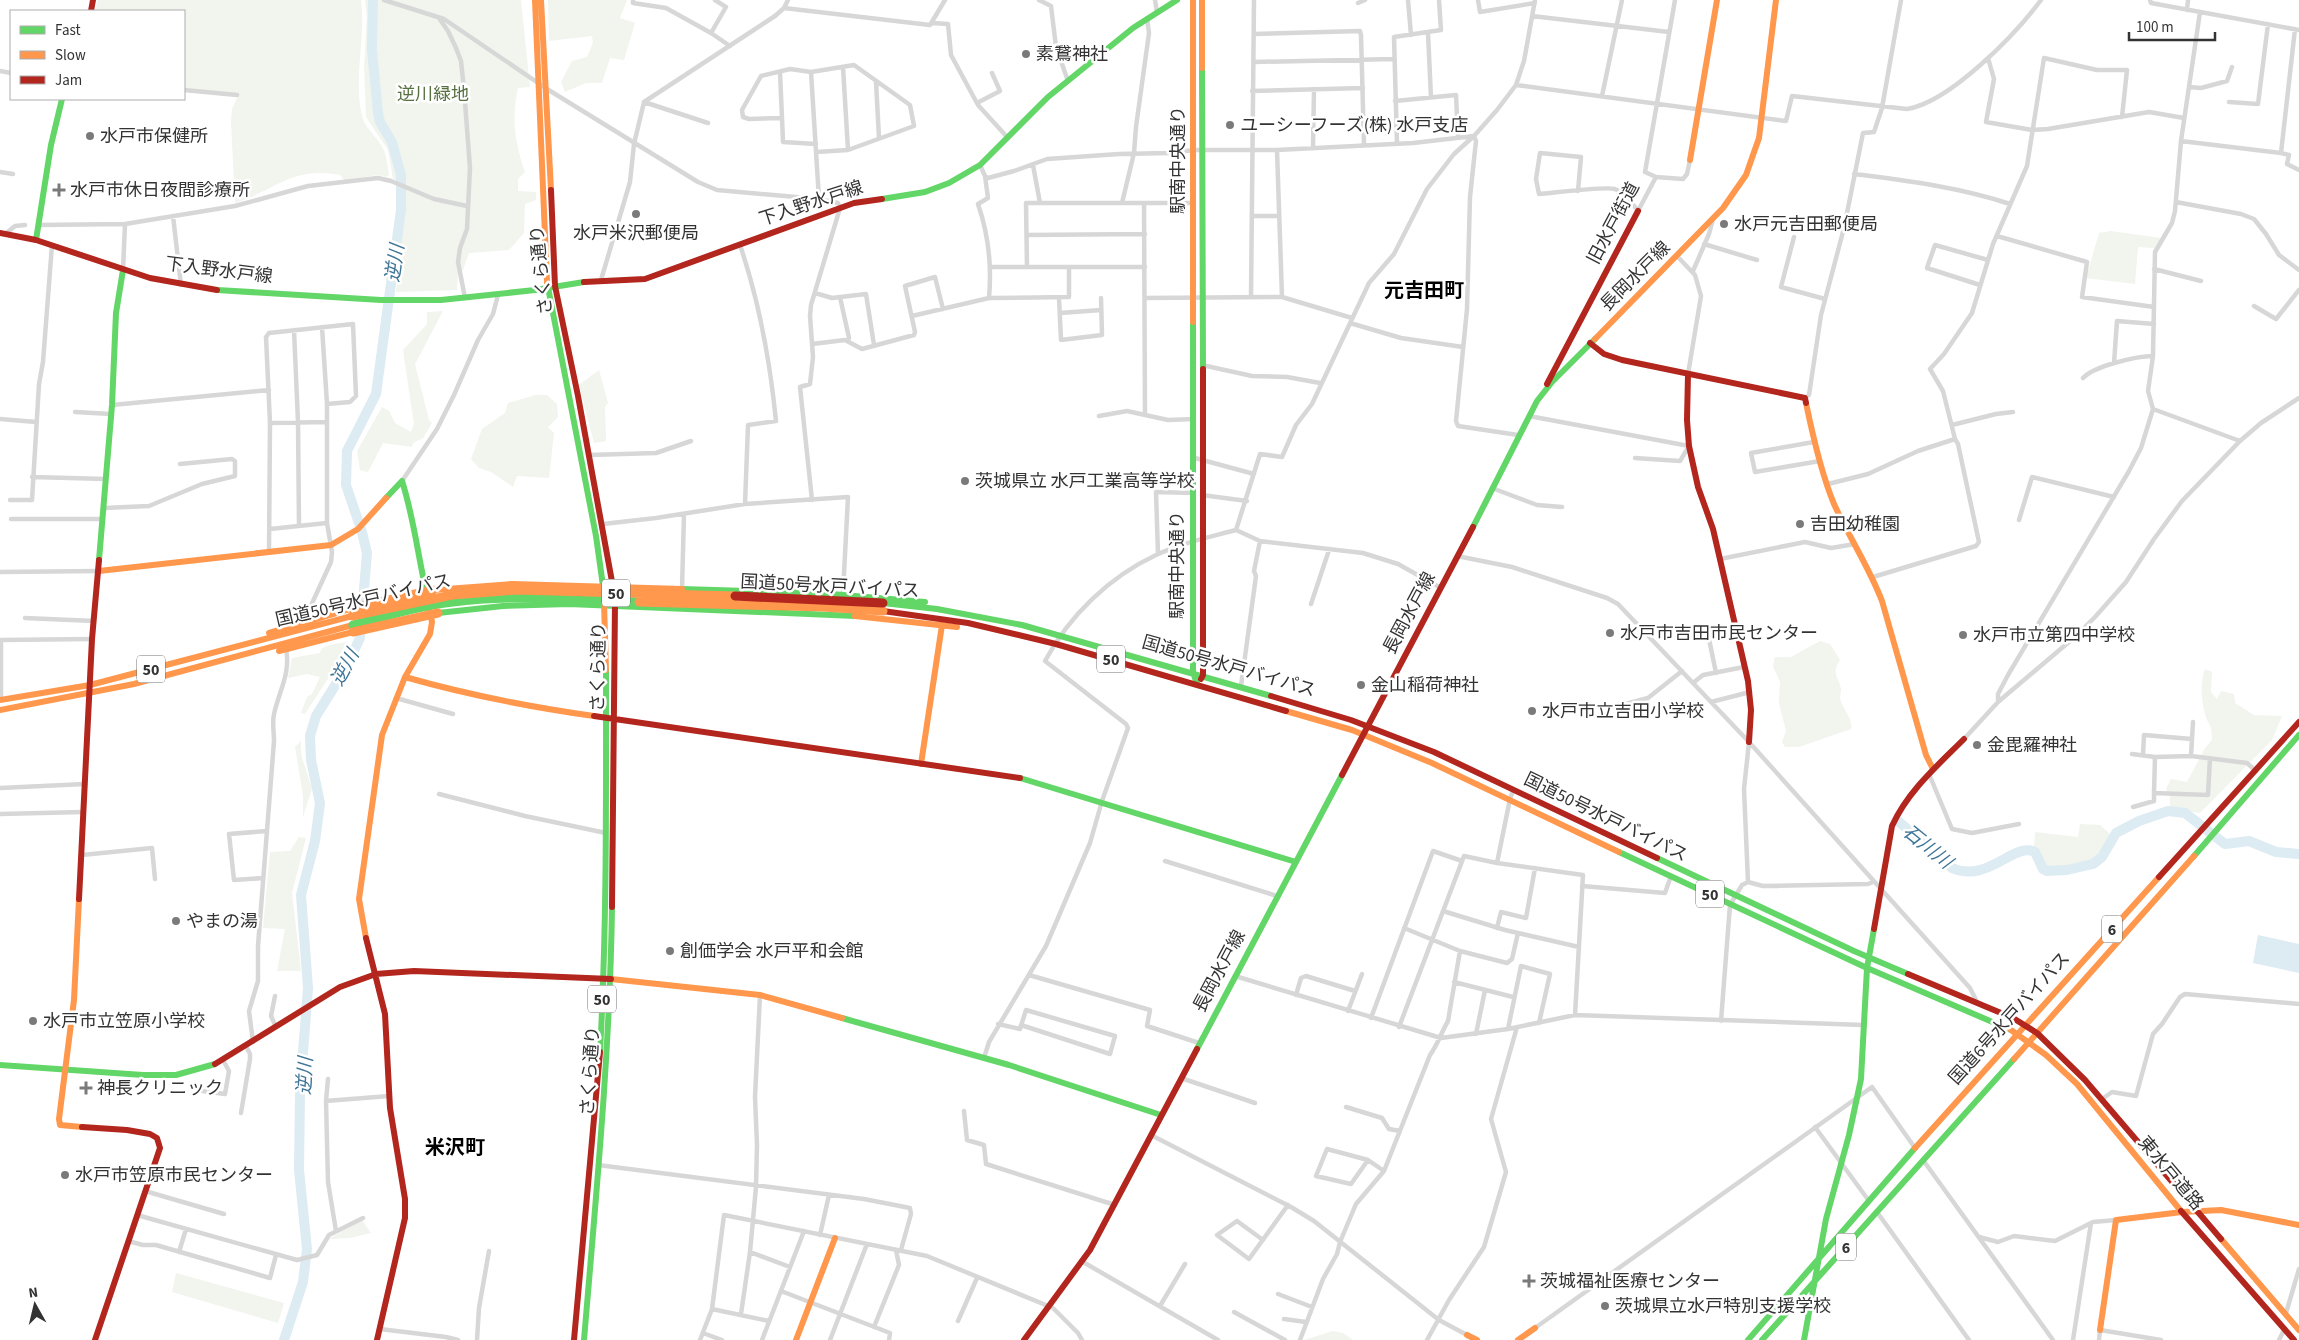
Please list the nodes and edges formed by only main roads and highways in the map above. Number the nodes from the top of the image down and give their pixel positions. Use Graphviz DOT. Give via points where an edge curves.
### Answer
graph roads {
  1 [pos="534,0"];
  2 [pos="541,0"];
  3 [pos="1177,0"];
  4 [pos="1193,0"];
  5 [pos="1202,0"];
  6 [pos="1718,0"];
  7 [pos="1776,0"];
  8 [pos="62,100"];
  9 [pos="1198,150"];
  10 [pos="1690,160"];
  11 [pos="1638,211"];
  12 [pos="2,233"];
  13 [pos="36,240"];
  14 [pos="123,270"];
  15 [pos="551,287"];
  16 [pos="1198,297"];
  17 [pos="1590,343"];
  18 [pos="1688,374"];
  19 [pos="1545,390"];
  20 [pos="1198,459"];
  21 [pos="1198,541"];
  22 [pos="99,571"];
  23 [pos="603,586"];
  24 [pos="613,587"];
  25 [pos="604,606"];
  26 [pos="615,607"];
  27 [pos="883,607"];
  28 [pos="353,620"];
  29 [pos="942,625"];
  30 [pos="1022,625"];
  31 [pos="1024,636"];
  32 [pos="213,653"];
  33 [pos="218,662"];
  34 [pos="1193,672"];
  35 [pos="1203,675"];
  36 [pos="405,677"];
  37 [pos="1197,684"];
  38 [pos="90,690"];
  39 [pos="1,700"];
  40 [pos="0,710"];
  41 [pos="609,719"];
  42 [pos="2299,722"];
  43 [pos="1366,729"];
  44 [pos="2299,735"];
  45 [pos="1964,739"];
  46 [pos="1749,742"];
  47 [pos="921,764"];
  48 [pos="1931,771"];
  49 [pos="1512,795"];
  50 [pos="1296,862"];
  51 [pos="1732,900"];
  52 [pos="1868,958"];
  53 [pos="1867,968"];
  54 [pos="375,974"];
  55 [pos="607,978"];
  56 [pos="2025,1024"];
  57 [pos="2017,1033"];
  58 [pos="2037,1033"];
  59 [pos="2029,1041"];
  60 [pos="0,1065"];
  61 [pos="66,1069"];
  62 [pos="1161,1115"];
  63 [pos="594,1165"];
  64 [pos="2182,1212"];
  65 [pos="2196,1212"];
  66 [pos="2299,1225"];
  67 [pos="835,1238"];
  68 [pos="1819,1257"];
  69 [pos="1814,1283"];
  70 [pos="1535,1328"];
  71 [pos="2100,1330"];
  72 [pos="2299,1330"];
  73 [pos="1467,1335"];
  74 [pos="1766,1338"];
  75 [pos="95,1340"];
  76 [pos="377,1340"];
  77 [pos="574,1340"];
  78 [pos="584,1340"];
  79 [pos="796,1340"];
  80 [pos="1024,1340"];
  81 [pos="1477,1340"];
  82 [pos="1518,1340"];
  83 [pos="1748,1340"];
  84 [pos="1804,1340"];
  85 [pos="2294,1340"];
  1 -- 15 [label="main road, さくら通り"];
  2 -- 15 [label="main road, さくら通り" via="547,89"];
  3 -- 15 [label="main road, 下入野水戸線" via="1147,18 1068,81 980,165 940,187 903,196 864,200 645,279 573,282"];
  4 -- 9 [label="main road, 駅南中央通り"];
  5 -- 9 [label="main road, 駅南中央通り"];
  6 -- 10 [label="main road, 旧水戸街道"];
  7 -- 17 [label="main road, 長岡水戸線" via="1762,118 1746,175 1712,219"];
  8 -- 13 [label="main road"];
  9 -- 16 [label="main road, 駅南中央通り"];
  9 -- 16 [label="main road, 駅南中央通り" via="1194,203"];
  11 -- 19 [label="main road, 旧水戸街道"];
  12 -- 13 [label="main road, 下入野水戸線"];
  13 -- 14 [label="main road, 下入野水戸線"];
  14 -- 15 [label="main road, 下入野水戸線" via="181,285 220,290 397,301 498,295"];
  14 -- 22 [label="main road" via="116,313"];
  15 -- 23 [label="main road, さくら通り"];
  15 -- 24 [label="main road, さくら通り" via="589,455"];
  16 -- 20 [label="main road, 駅南中央通り" via="1202,365"];
  16 -- 20 [label="main road, 駅南中央通り" via="1194,420"];
  17 -- 18 [label="main road" via="1601,353 1612,357"];
  17 -- 19 [label="main road, 長岡水戸線"];
  18 -- 46 [label="main road" via="1689,446 1713,529 1750,692"];
  18 -- 48 [label="main road" via="1805,398 1814,442 1834,503 1873,577"];
  19 -- 43 [label="main road, 長岡水戸線" via="1518,435"];
  20 -- 21 [label="main road, 駅南中央通り"];
  21 -- 34 [label="main road, 駅南中央通り"];
  21 -- 35 [label="main road, 駅南中央通り"];
  22 -- 36 [label="main road" via="331,545 354,533 402,482 432,622 430,634"];
  22 -- 38 [label="main road"];
  23 -- 24 [label="main road"];
  23 -- 25 [label="main road, さくら通り / 50"];
  23 -- 28 [label="main road, bridge" via="469,584 433,590"];
  24 -- 26 [label="main road, さくら通り / 50"];
  24 -- 30 [label="main road" via="842,593 970,609"];
  25 -- 26 [label="main road"];
  25 -- 28 [label="main road, bridge" via="514,604"];
  25 -- 41 [label="main road, さくら通り / 50"];
  26 -- 29 [label="main road" via="821,614"];
  26 -- 41 [label="main road, さくら通り / 50"];
  27 -- 28 [label="main road, 国道50号水戸バイパス / 50, bridge" via="766,597 518,590 452,594"];
  27 -- 30 [label="main road, 国道50号水戸バイパス / 50" via="937,609"];
  27 -- 31 [label="main road, 国道50号水戸バイパス / 50"];
  28 -- 32 [label="main road, 国道50号水戸バイパス / 50"];
  28 -- 32 [label="main road" via="280,629"];
  28 -- 33 [label="main road, 国道50号水戸バイパス / 50"];
  28 -- 33 [label="main road" via="286,649 233,662"];
  29 -- 31 [label="main road"];
  29 -- 47 [label="main road"];
  30 -- 34 [label="main road, 国道50号水戸バイパス / 50"];
  31 -- 37 [label="main road, 国道50号水戸バイパス / 50"];
  32 -- 38 [label="main road, 国道50号水戸バイパス / 50"];
  33 -- 38 [label="main road, 国道50号水戸バイパス / 50"];
  34 -- 35 [label="main road, 国道50号水戸バイパス / 50"];
  34 -- 37 [label="main road, 駅南中央通り"];
  35 -- 37 [label="main road"];
  35 -- 43 [label="main road, 国道50号水戸バイパス / 50"];
  36 -- 41 [label="main road" via="513,704"];
  36 -- 54 [label="main road" via="379,748 359,899 361,921"];
  37 -- 43 [label="main road, 国道50号水戸バイパス / 50"];
  38 -- 39 [label="main road, 国道50号水戸バイパス / 50"];
  38 -- 40 [label="main road, 国道50号水戸バイパス / 50"];
  38 -- 61 [label="main road" via="74,1000"];
  41 -- 47 [label="main road"];
  41 -- 55 [label="main road, さくら通り / 50"];
  41 -- 55 [label="main road, さくら通り / 50"];
  42 -- 56 [label="main road, 国道6号水戸バイパス / 6"];
  43 -- 49 [label="main road, 国道50号水戸バイパス / 50"];
  43 -- 50 [label="main road, 長岡水戸線"];
  44 -- 58 [label="main road, 国道6号水戸バイパス / 6"];
  45 -- 48 [label="main road"];
  47 -- 50 [label="main road" via="1031,779"];
  48 -- 52 [label="main road" via="1894,819"];
  49 -- 51 [label="main road, 国道50号水戸バイパス / 50"];
  49 -- 51 [label="main road, 国道50号水戸バイパス / 50" via="1671,876"];
  50 -- 62 [label="main road, 長岡水戸線"];
  51 -- 52 [label="main road, 国道50号水戸バイパス / 50"];
  51 -- 53 [label="main road, 国道50号水戸バイパス / 50"];
  52 -- 53 [label="main road"];
  52 -- 56 [label="main road, 国道50号水戸バイパス / 50"];
  53 -- 57 [label="main road, 国道50号水戸バイパス / 50"];
  53 -- 68 [label="main road" via="1858,1096"];
  54 -- 55 [label="main road" via="414,971"];
  54 -- 61 [label="main road" via="349,982 223,1060 201,1070 164,1076"];
  54 -- 76 [label="main road" via="387,1026 389,1096 405,1199 405,1218"];
  55 -- 62 [label="main road" via="760,995 984,1058"];
  55 -- 63 [label="main road, さくら通り / 50" via="596,1096"];
  56 -- 57 [label="main road, 国道6号水戸バイパス / 6"];
  56 -- 58 [label="main road, 国道50号水戸バイパス / 50"];
  57 -- 59 [label="main road, 東水戸道路"];
  57 -- 68 [label="main road, 国道6号水戸バイパス / 6"];
  58 -- 59 [label="main road, 国道6号水戸バイパス / 6"];
  58 -- 65 [label="main road, 東水戸道路" via="2102,1099"];
  59 -- 64 [label="main road, 東水戸道路" via="2077,1084"];
  59 -- 69 [label="main road, 国道6号水戸バイパス / 6"];
  60 -- 61 [label="main road"];
  61 -- 75 [label="main road" via="60,1125 138,1131 157,1138 160,1148"];
  62 -- 80 [label="main road, 長岡水戸線" via="1083,1262"];
  63 -- 77 [label="main road, さくら通り / 50"];
  63 -- 78 [label="main road, さくら通り / 50"];
  64 -- 65 [label="main road"];
  64 -- 71 [label="main road" via="2116,1220"];
  64 -- 85 [label="main road, 東水戸道路"];
  65 -- 66 [label="main road" via="2221,1210"];
  65 -- 72 [label="main road, 東水戸道路"];
  67 -- 79 [label="main road"];
  68 -- 69 [label="main road"];
  68 -- 83 [label="main road, 国道6号水戸バイパス / 6"];
  69 -- 74 [label="main road, 国道6号水戸バイパス / 6"];
  69 -- 84 [label="main road"];
  70 -- 82 [label="main road"];
  73 -- 81 [label="main road"];
}
